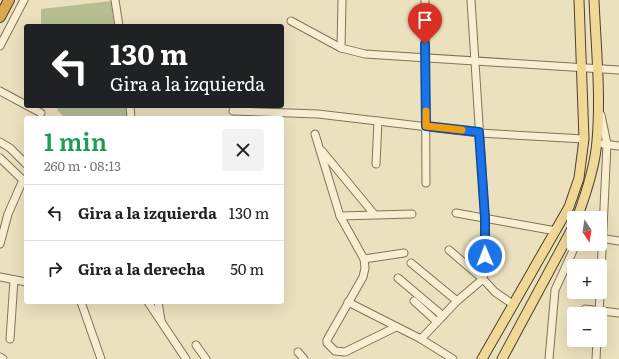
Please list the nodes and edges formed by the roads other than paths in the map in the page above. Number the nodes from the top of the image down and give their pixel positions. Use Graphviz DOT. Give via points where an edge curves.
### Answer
graph roads {
  1 [pos="9,0"];
  2 [pos="24,0"];
  3 [pos="115,0"];
  4 [pos="342,0"];
  5 [pos="425,0"];
  6 [pos="471,0"];
  7 [pos="579,0"];
  8 [pos="594,0"];
  9 [pos="0,17"];
  10 [pos="291,21"];
  11 [pos="119,24"];
  12 [pos="0,46"];
  13 [pos="341,48"];
  14 [pos="425,59"];
  15 [pos="476,62"];
  16 [pos="580,68"];
  17 [pos="597,69"];
  18 [pos="619,70"];
  19 [pos="0,91"];
  20 [pos="24,103"];
  21 [pos="599,104"];
  22 [pos="32,108"];
  23 [pos="232,111"];
  24 [pos="41,113"];
  25 [pos="378,121"];
  26 [pos="426,126"];
  27 [pos="479,132"];
  28 [pos="315,134"];
  29 [pos="584,139"];
  30 [pos="0,142"];
  31 [pos="597,143"];
  32 [pos="607,144"];
  33 [pos="619,146"];
  34 [pos="320,149"];
  35 [pos="0,158"];
  36 [pos="24,162"];
  37 [pos="376,164"];
  38 [pos="24,181"];
  39 [pos="426,183"];
  40 [pos="24,184"];
  41 [pos="580,211"];
  42 [pos="603,211"];
  43 [pos="456,213"];
  44 [pos="374,214"];
  45 [pos="412,214"];
  46 [pos="340,216"];
  47 [pos="485,218"];
  48 [pos="556,230"];
  49 [pos="567,238"];
  50 [pos="607,239"];
  51 [pos="619,241"];
  52 [pos="0,244"];
  53 [pos="449,250"];
  54 [pos="573,251"];
  55 [pos="601,251"];
  56 [pos="404,253"];
  57 [pos="364,259"];
  58 [pos="411,263"];
  59 [pos="0,277"];
  60 [pos="398,278"];
  61 [pos="483,279"];
  62 [pos="14,280"];
  63 [pos="24,282"];
  64 [pos="414,301"];
  65 [pos="457,301"];
  66 [pos="348,302"];
  67 [pos="82,304"];
  68 [pos="149,304"];
  69 [pos="158,304"];
  70 [pos="514,306"];
  71 [pos="599,307"];
  72 [pos="607,312"];
  73 [pos="619,313"];
  74 [pos="443,316"];
  75 [pos="161,322"];
  76 [pos="437,322"];
  77 [pos="396,327"];
  78 [pos="10,339"];
  79 [pos="421,339"];
  80 [pos="196,345"];
  81 [pos="597,347"];
  82 [pos="298,352"];
  83 [pos="0,357"];
  84 [pos="3,359"];
  85 [pos="101,359"];
  86 [pos="186,359"];
  87 [pos="206,359"];
  88 [pos="304,359"];
  89 [pos="453,359"];
  90 [pos="482,359"];
  91 [pos="502,359"];
  92 [pos="549,359"];
  93 [pos="596,359"];
  1 -- 9 [label="highway"];
  2 -- 12 [label="street"];
  3 -- 11 [label="street"];
  4 -- 13 [label="street"];
  5 -- 14 [label="street"];
  6 -- 15 [label="street"];
  7 -- 16 [label="main road"];
  8 -- 17 [label="main road"];
  10 -- 13 [label="street"];
  13 -- 14 [label="street" via="365,54"];
  14 -- 15 [label="street"];
  14 -- 26 [label="street"];
  15 -- 16 [label="street"];
  15 -- 27 [label="street"];
  16 -- 17 [label="street"];
  16 -- 29 [label="main road"];
  17 -- 18 [label="street"];
  17 -- 21 [label="main road"];
  19 -- 20 [label="street"];
  21 -- 31 [label="main road"];
  21 -- 32 [label="street"];
  22 -- 24 [label="street"];
  23 -- 25 [label="street" via="318,114"];
  25 -- 26 [label="street"];
  25 -- 37 [label="street"];
  26 -- 27 [label="street"];
  26 -- 39 [label="street"];
  27 -- 29 [label="street"];
  27 -- 47 [label="street"];
  28 -- 34 [label="street"];
  29 -- 48 [label="main road" via="579,178 569,207"];
  30 -- 36 [label="street"];
  31 -- 32 [label="street"];
  31 -- 41 [label="main road" via="587,190"];
  32 -- 33 [label="street"];
  32 -- 42 [label="street"];
  34 -- 44 [label="street"];
  34 -- 46 [label="street"];
  35 -- 38 [label="street"];
  40 -- 52 [label="street" via="8,214"];
  43 -- 47 [label="street"];
  44 -- 45 [label="street"];
  44 -- 46 [label="street"];
  46 -- 57 [label="street"];
  47 -- 48 [label="street"];
  47 -- 61 [label="street"];
  48 -- 70 [label="main road"];
  49 -- 91 [label="main road"];
  50 -- 51 [label="street"];
  53 -- 61 [label="street"];
  54 -- 92 [label="street" via="555,290"];
  55 -- 71 [label="street"];
  56 -- 57 [label="street"];
  57 -- 66 [label="street" via="363,277"];
  58 -- 65 [label="street"];
  59 -- 62 [label="street"];
  60 -- 74 [label="street"];
  61 -- 65 [label="street"];
  61 -- 70 [label="street"];
  62 -- 63 [label="street"];
  62 -- 78 [label="street"];
  64 -- 76 [label="street"];
  65 -- 74 [label="street"];
  66 -- 77 [label="street"];
  66 -- 77 [label="street" via="327,340 330,348 335,351 345,352"];
  67 -- 85 [label="street"];
  68 -- 75 [label="street"];
  69 -- 75 [label="street"];
  70 -- 90 [label="main road"];
  72 -- 73 [label="street"];
  74 -- 76 [label="street"];
  75 -- 86 [label="street"];
  76 -- 79 [label="street"];
  77 -- 79 [label="street"];
  79 -- 89 [label="street"];
  80 -- 87 [label="street"];
  81 -- 93 [label="street"];
  82 -- 88 [label="street"];
  83 -- 84 [label="street"];
}
